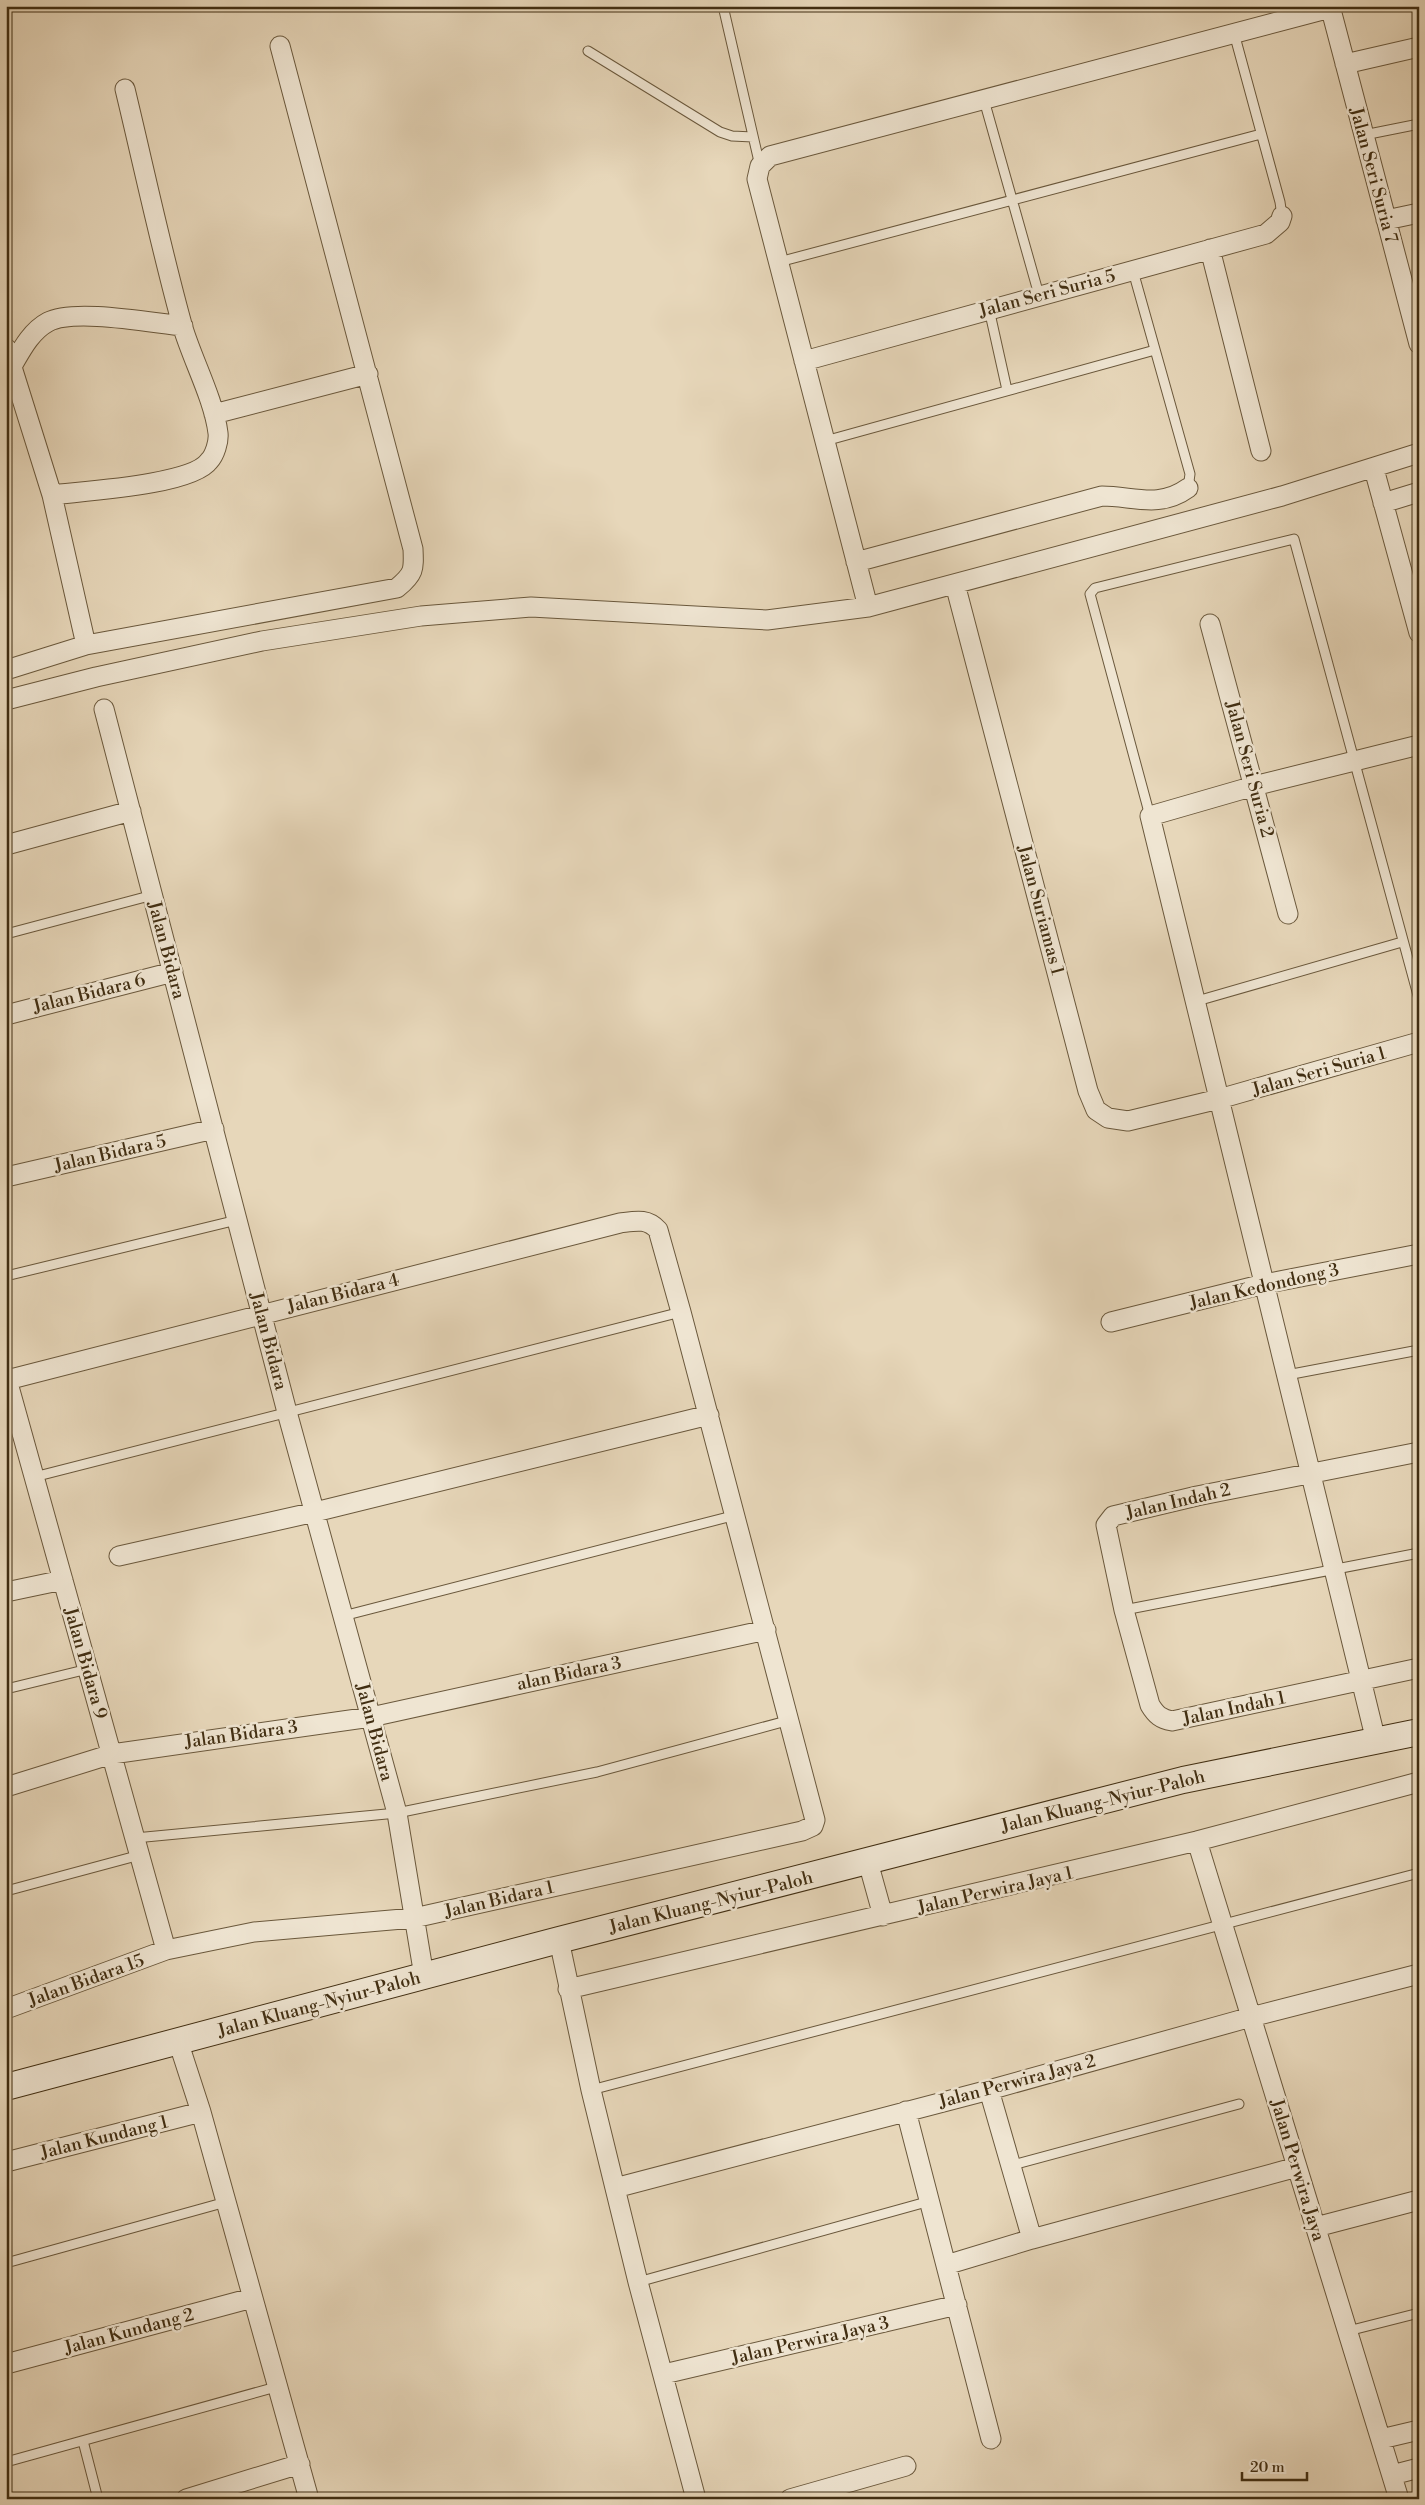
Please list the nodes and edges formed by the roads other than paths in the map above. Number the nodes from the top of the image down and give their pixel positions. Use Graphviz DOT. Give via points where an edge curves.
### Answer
graph roads {
  1 [pos="723,6"];
  2 [pos="1330,7"];
  3 [pos="1234,32"];
  4 [pos="280,46"];
  5 [pos="1419,48"];
  6 [pos="588,52"];
  7 [pos="1345,64"];
  8 [pos="125,88"];
  9 [pos="984,100"];
  10 [pos="1419,124"];
  11 [pos="1261,134"];
  12 [pos="1364,135"];
  13 [pos="753,137"];
  14 [pos="760,166"];
  15 [pos="1012,200"];
  16 [pos="1419,213"];
  17 [pos="1282,216"];
  18 [pos="1386,220"];
  19 [pos="1210,249"];
  20 [pos="779,262"];
  21 [pos="1134,270"];
  22 [pos="1412,294"];
  23 [pos="1039,296"];
  24 [pos="988,309"];
  25 [pos="183,326"];
  26 [pos="1419,344"];
  27 [pos="6,348"];
  28 [pos="1155,350"];
  29 [pos="804,361"];
  30 [pos="9,371"];
  31 [pos="368,374"];
  32 [pos="1007,390"];
  33 [pos="214,414"];
  34 [pos="825,441"];
  35 [pos="1261,451"];
  36 [pos="1419,453"];
  37 [pos="1374,468"];
  38 [pos="1188,488"];
  39 [pos="1419,492"];
  40 [pos="52,495"];
  41 [pos="1383,503"];
  42 [pos="856,562"];
  43 [pos="955,584"];
  44 [pos="868,607"];
  45 [pos="1210,624"];
  46 [pos="1419,633"];
  47 [pos="86,645"];
  48 [pos="6,670"];
  49 [pos="6,700"];
  50 [pos="104,709"];
  51 [pos="1419,745"];
  52 [pos="1355,760"];
  53 [pos="1254,786"];
  54 [pos="131,811"];
  55 [pos="1150,816"];
  56 [pos="6,845"];
  57 [pos="153,896"];
  58 [pos="1288,914"];
  59 [pos="6,934"];
  60 [pos="1402,942"];
  61 [pos="172,972"];
  62 [pos="1419,999"];
  63 [pos="1197,1001"];
  64 [pos="6,1015"];
  65 [pos="1419,1042"];
  66 [pos="1219,1099"];
  67 [pos="214,1129"];
  68 [pos="6,1177"];
  69 [pos="237,1220"];
  70 [pos="1419,1254"];
  71 [pos="6,1276"];
  72 [pos="1264,1284"];
  73 [pos="681,1312"];
  74 [pos="262,1313"];
  75 [pos="1111,1322"];
  76 [pos="1419,1350"];
  77 [pos="1287,1374"];
  78 [pos="7,1378"];
  79 [pos="287,1412"];
  80 [pos="709,1415"];
  81 [pos="1419,1452"];
  82 [pos="1311,1473"];
  83 [pos="34,1477"];
  84 [pos="315,1512"];
  85 [pos="736,1515"];
  86 [pos="1419,1553"];
  87 [pos="119,1556"];
  88 [pos="1334,1568"];
  89 [pos="63,1580"];
  90 [pos="6,1592"];
  91 [pos="1124,1610"];
  92 [pos="343,1616"];
  93 [pos="766,1630"];
  94 [pos="1419,1668"];
  95 [pos="88,1669"];
  96 [pos="1362,1680"];
  97 [pos="6,1689"];
  98 [pos="371,1717"];
  99 [pos="790,1720"];
  100 [pos="1419,1732"];
  101 [pos="1376,1741"];
  102 [pos="112,1754"];
  103 [pos="1419,1782"];
  104 [pos="6,1787"];
  105 [pos="397,1813"];
  106 [pos="1197,1841"];
  107 [pos="138,1847"];
  108 [pos="868,1862"];
  109 [pos="1419,1873"];
  110 [pos="6,1891"];
  111 [pos="883,1916"];
  112 [pos="414,1918"];
  113 [pos="1222,1925"];
  114 [pos="559,1940"];
  115 [pos="166,1950"];
  116 [pos="1419,1974"];
  117 [pos="424,1976"];
  118 [pos="568,1989"];
  119 [pos="6,2010"];
  120 [pos="1250,2017"];
  121 [pos="178,2041"];
  122 [pos="6,2087"];
  123 [pos="591,2090"];
  124 [pos="989,2090"];
  125 [pos="1239,2104"];
  126 [pos="906,2111"];
  127 [pos="201,2112"];
  128 [pos="6,2162"];
  129 [pos="1009,2166"];
  130 [pos="1297,2167"];
  131 [pos="615,2188"];
  132 [pos="1419,2200"];
  133 [pos="930,2201"];
  134 [pos="226,2202"];
  135 [pos="1316,2227"];
  136 [pos="1032,2239"];
  137 [pos="6,2263"];
  138 [pos="946,2265"];
  139 [pos="638,2282"];
  140 [pos="252,2298"];
  141 [pos="957,2305"];
  142 [pos="1419,2313"];
  143 [pos="1348,2331"];
  144 [pos="6,2364"];
  145 [pos="664,2374"];
  146 [pos="276,2388"];
  147 [pos="1419,2430"];
  148 [pos="991,2439"];
  149 [pos="1381,2439"];
  150 [pos="83,2441"];
  151 [pos="6,2462"];
  152 [pos="300,2464"];
  153 [pos="906,2466"];
  154 [pos="1419,2468"];
  155 [pos="1392,2475"];
  156 [pos="98,2499"];
  157 [pos="186,2499"];
  158 [pos="309,2499"];
  159 [pos="696,2499"];
  160 [pos="790,2499"];
  161 [pos="1400,2499"];
  1 -- 13 [label="lane"];
  2 -- 3 [label="street"];
  2 -- 7 [label="street, Jalan Seri Suria 7"];
  3 -- 9 [label="street"];
  3 -- 11 [label="lane"];
  4 -- 31 [label="street"];
  5 -- 7 [label="street"];
  6 -- 13 [label="lane" via="720,132"];
  7 -- 12 [label="street, Jalan Seri Suria 7"];
  8 -- 25 [label="street"];
  9 -- 14 [label="street" via="770,156"];
  9 -- 15 [label="lane"];
  10 -- 12 [label="lane"];
  11 -- 15 [label="lane"];
  11 -- 17 [label="lane"];
  12 -- 18 [label="street, Jalan Seri Suria 7"];
  13 -- 14 [label="lane"];
  14 -- 20 [label="street" via="758,179"];
  15 -- 20 [label="lane"];
  15 -- 23 [label="lane"];
  16 -- 18 [label="street"];
  17 -- 19 [label="street, Jalan Seri Suria 5" via="1266,234"];
  18 -- 22 [label="street, Jalan Seri Suria 7"];
  19 -- 21 [label="street, Jalan Seri Suria 5"];
  19 -- 35 [label="street"];
  20 -- 29 [label="street"];
  21 -- 23 [label="street, Jalan Seri Suria 5"];
  21 -- 28 [label="lane"];
  22 -- 26 [label="street, Jalan Seri Suria 7"];
  23 -- 24 [label="street, Jalan Seri Suria 5"];
  24 -- 29 [label="street, Jalan Seri Suria 5"];
  24 -- 32 [label="lane"];
  25 -- 30 [label="street" via="66,317 48,322 30,337"];
  25 -- 33 [label="street"];
  27 -- 30 [label="street"];
  28 -- 32 [label="lane"];
  28 -- 38 [label="lane" via="1190,474"];
  29 -- 34 [label="street"];
  30 -- 40 [label="street"];
  31 -- 33 [label="street"];
  31 -- 47 [label="street" via="413,549 414,567 410,578 397,588"];
  32 -- 34 [label="lane"];
  33 -- 40 [label="street" via="218,435 216,447 210,461 199,471 164,481"];
  34 -- 42 [label="street"];
  36 -- 37 [label="street"];
  37 -- 41 [label="street"];
  37 -- 43 [label="street" via="1273,499"];
  38 -- 42 [label="street" via="1180,494 1148,502 1102,496"];
  39 -- 41 [label="street"];
  40 -- 47 [label="street"];
  41 -- 46 [label="street"];
  42 -- 44 [label="street"];
  43 -- 44 [label="street"];
  43 -- 66 [label="street, Jalan Suriamas 1" via="1096,1110 1108,1118 1128,1121"];
  44 -- 49 [label="street" via="767,620 531,607 421,616 262,641"];
  45 -- 53 [label="street, Jalan Seri Suria 2"];
  47 -- 48 [label="street"];
  50 -- 54 [label="street, Jalan Bidara"];
  51 -- 52 [label="street"];
  52 -- 53 [label="street"];
  52 -- 55 [label="lane" via="1294,539 1095,588 1090,600"];
  52 -- 60 [label="lane"];
  53 -- 55 [label="street"];
  53 -- 58 [label="street, Jalan Seri Suria 2"];
  54 -- 56 [label="street"];
  54 -- 57 [label="street, Jalan Bidara"];
  55 -- 63 [label="street"];
  57 -- 59 [label="lane"];
  57 -- 61 [label="street, Jalan Bidara"];
  60 -- 62 [label="lane"];
  60 -- 63 [label="lane"];
  61 -- 64 [label="street, Jalan Bidara 6"];
  61 -- 67 [label="street, Jalan Bidara"];
  63 -- 66 [label="street"];
  65 -- 66 [label="street, Jalan Seri Suria 1"];
  66 -- 72 [label="street"];
  67 -- 68 [label="street, Jalan Bidara 5"];
  67 -- 69 [label="street, Jalan Bidara"];
  69 -- 71 [label="lane"];
  69 -- 74 [label="street, Jalan Bidara"];
  70 -- 72 [label="street, Jalan Kedondong 3"];
  72 -- 75 [label="street, Jalan Kedondong 3"];
  72 -- 77 [label="street"];
  73 -- 74 [label="street, Jalan Bidara 4" via="658,1230 651,1223 640,1220"];
  73 -- 79 [label="lane"];
  73 -- 80 [label="street"];
  74 -- 78 [label="street, Jalan Bidara 4"];
  74 -- 79 [label="street, Jalan Bidara"];
  76 -- 77 [label="lane"];
  77 -- 82 [label="street"];
  78 -- 83 [label="street, Jalan Bidara 9"];
  79 -- 83 [label="lane"];
  79 -- 84 [label="street, Jalan Bidara"];
  80 -- 84 [label="street"];
  80 -- 85 [label="street"];
  81 -- 82 [label="street"];
  82 -- 88 [label="street"];
  82 -- 91 [label="street, Jalan Indah 2" via="1197,1496 1109,1519 1106,1525"];
  83 -- 89 [label="street, Jalan Bidara 9"];
  84 -- 87 [label="street"];
  84 -- 92 [label="street, Jalan Bidara"];
  85 -- 92 [label="lane"];
  85 -- 93 [label="street"];
  86 -- 88 [label="lane"];
  88 -- 91 [label="lane"];
  88 -- 96 [label="street"];
  89 -- 90 [label="street"];
  89 -- 95 [label="street, Jalan Bidara 9"];
  91 -- 96 [label="street, Jalan Indah 1" via="1150,1705 1162,1719 1172,1721"];
  92 -- 98 [label="street, Jalan Bidara"];
  93 -- 98 [label="street, alan Bidara 3"];
  93 -- 99 [label="street"];
  94 -- 96 [label="street, Jalan Indah 1"];
  95 -- 97 [label="lane"];
  95 -- 102 [label="street, Jalan Bidara 9"];
  96 -- 101 [label="street"];
  98 -- 102 [label="street, Jalan Bidara 3"];
  98 -- 105 [label="street, Jalan Bidara"];
  99 -- 105 [label="lane" via="597,1772"];
  99 -- 112 [label="street, Jalan Bidara 1" via="814,1812 812,1826 802,1831"];
  100 -- 101 [label="street, Jalan Kluang-Nyiur-Paloh"];
  101 -- 108 [label="street, Jalan Kluang-Nyiur-Paloh" via="1183,1780"];
  102 -- 104 [label="street, Jalan Bidara 3"];
  102 -- 107 [label="street, Jalan Bidara 9"];
  103 -- 106 [label="street, Jalan Perwira Jaya 1"];
  105 -- 107 [label="lane"];
  105 -- 112 [label="street, Jalan Bidara"];
  106 -- 111 [label="street, Jalan Perwira Jaya 1"];
  106 -- 113 [label="street, Jalan Perwira Jaya"];
  107 -- 110 [label="lane"];
  107 -- 115 [label="street, Jalan Bidara 9"];
  108 -- 111 [label="street"];
  108 -- 114 [label="street, Jalan Kluang-Nyiur-Paloh"];
  109 -- 113 [label="lane"];
  111 -- 118 [label="street, Jalan Perwira Jaya 1"];
  112 -- 115 [label="street, Jalan Bidara 1" via="254,1932"];
  112 -- 117 [label="street, Jalan Bidara"];
  113 -- 120 [label="street, Jalan Perwira Jaya"];
  113 -- 123 [label="lane"];
  114 -- 117 [label="street, Jalan Kluang-Nyiur-Paloh"];
  114 -- 118 [label="street"];
  115 -- 119 [label="street, Jalan Bidara 15"];
  116 -- 120 [label="street, Jalan Perwira Jaya 2"];
  117 -- 121 [label="street, Jalan Kluang-Nyiur-Paloh"];
  118 -- 123 [label="street"];
  120 -- 124 [label="street, Jalan Perwira Jaya 2"];
  120 -- 130 [label="street, Jalan Perwira Jaya"];
  121 -- 122 [label="street, Jalan Kluang-Nyiur-Paloh"];
  121 -- 127 [label="street"];
  123 -- 131 [label="street"];
  124 -- 126 [label="street, Jalan Perwira Jaya 2"];
  124 -- 129 [label="street"];
  125 -- 129 [label="lane"];
  126 -- 131 [label="street, Jalan Perwira Jaya 2"];
  126 -- 133 [label="street"];
  127 -- 128 [label="street, Jalan Kundang 1"];
  127 -- 134 [label="street"];
  129 -- 136 [label="street"];
  130 -- 135 [label="street, Jalan Perwira Jaya"];
  130 -- 136 [label="street"];
  131 -- 139 [label="street"];
  132 -- 135 [label="street"];
  133 -- 138 [label="street"];
  133 -- 139 [label="lane"];
  134 -- 137 [label="lane"];
  134 -- 140 [label="street"];
  135 -- 143 [label="street, Jalan Perwira Jaya"];
  136 -- 138 [label="street"];
  138 -- 141 [label="street"];
  139 -- 145 [label="street"];
  140 -- 144 [label="street, Jalan Kundang 2"];
  140 -- 146 [label="street"];
  141 -- 145 [label="street, Jalan Perwira Jaya 3"];
  141 -- 148 [label="street"];
  142 -- 143 [label="lane"];
  143 -- 149 [label="street, Jalan Perwira Jaya"];
  145 -- 159 [label="street"];
  146 -- 150 [label="lane"];
  146 -- 152 [label="street"];
  147 -- 149 [label="street"];
  149 -- 155 [label="street, Jalan Perwira Jaya"];
  150 -- 151 [label="lane"];
  150 -- 156 [label="lane"];
  152 -- 157 [label="street"];
  152 -- 158 [label="street"];
  153 -- 160 [label="street"];
  154 -- 155 [label="street"];
  155 -- 161 [label="street, Jalan Perwira Jaya"];
}
